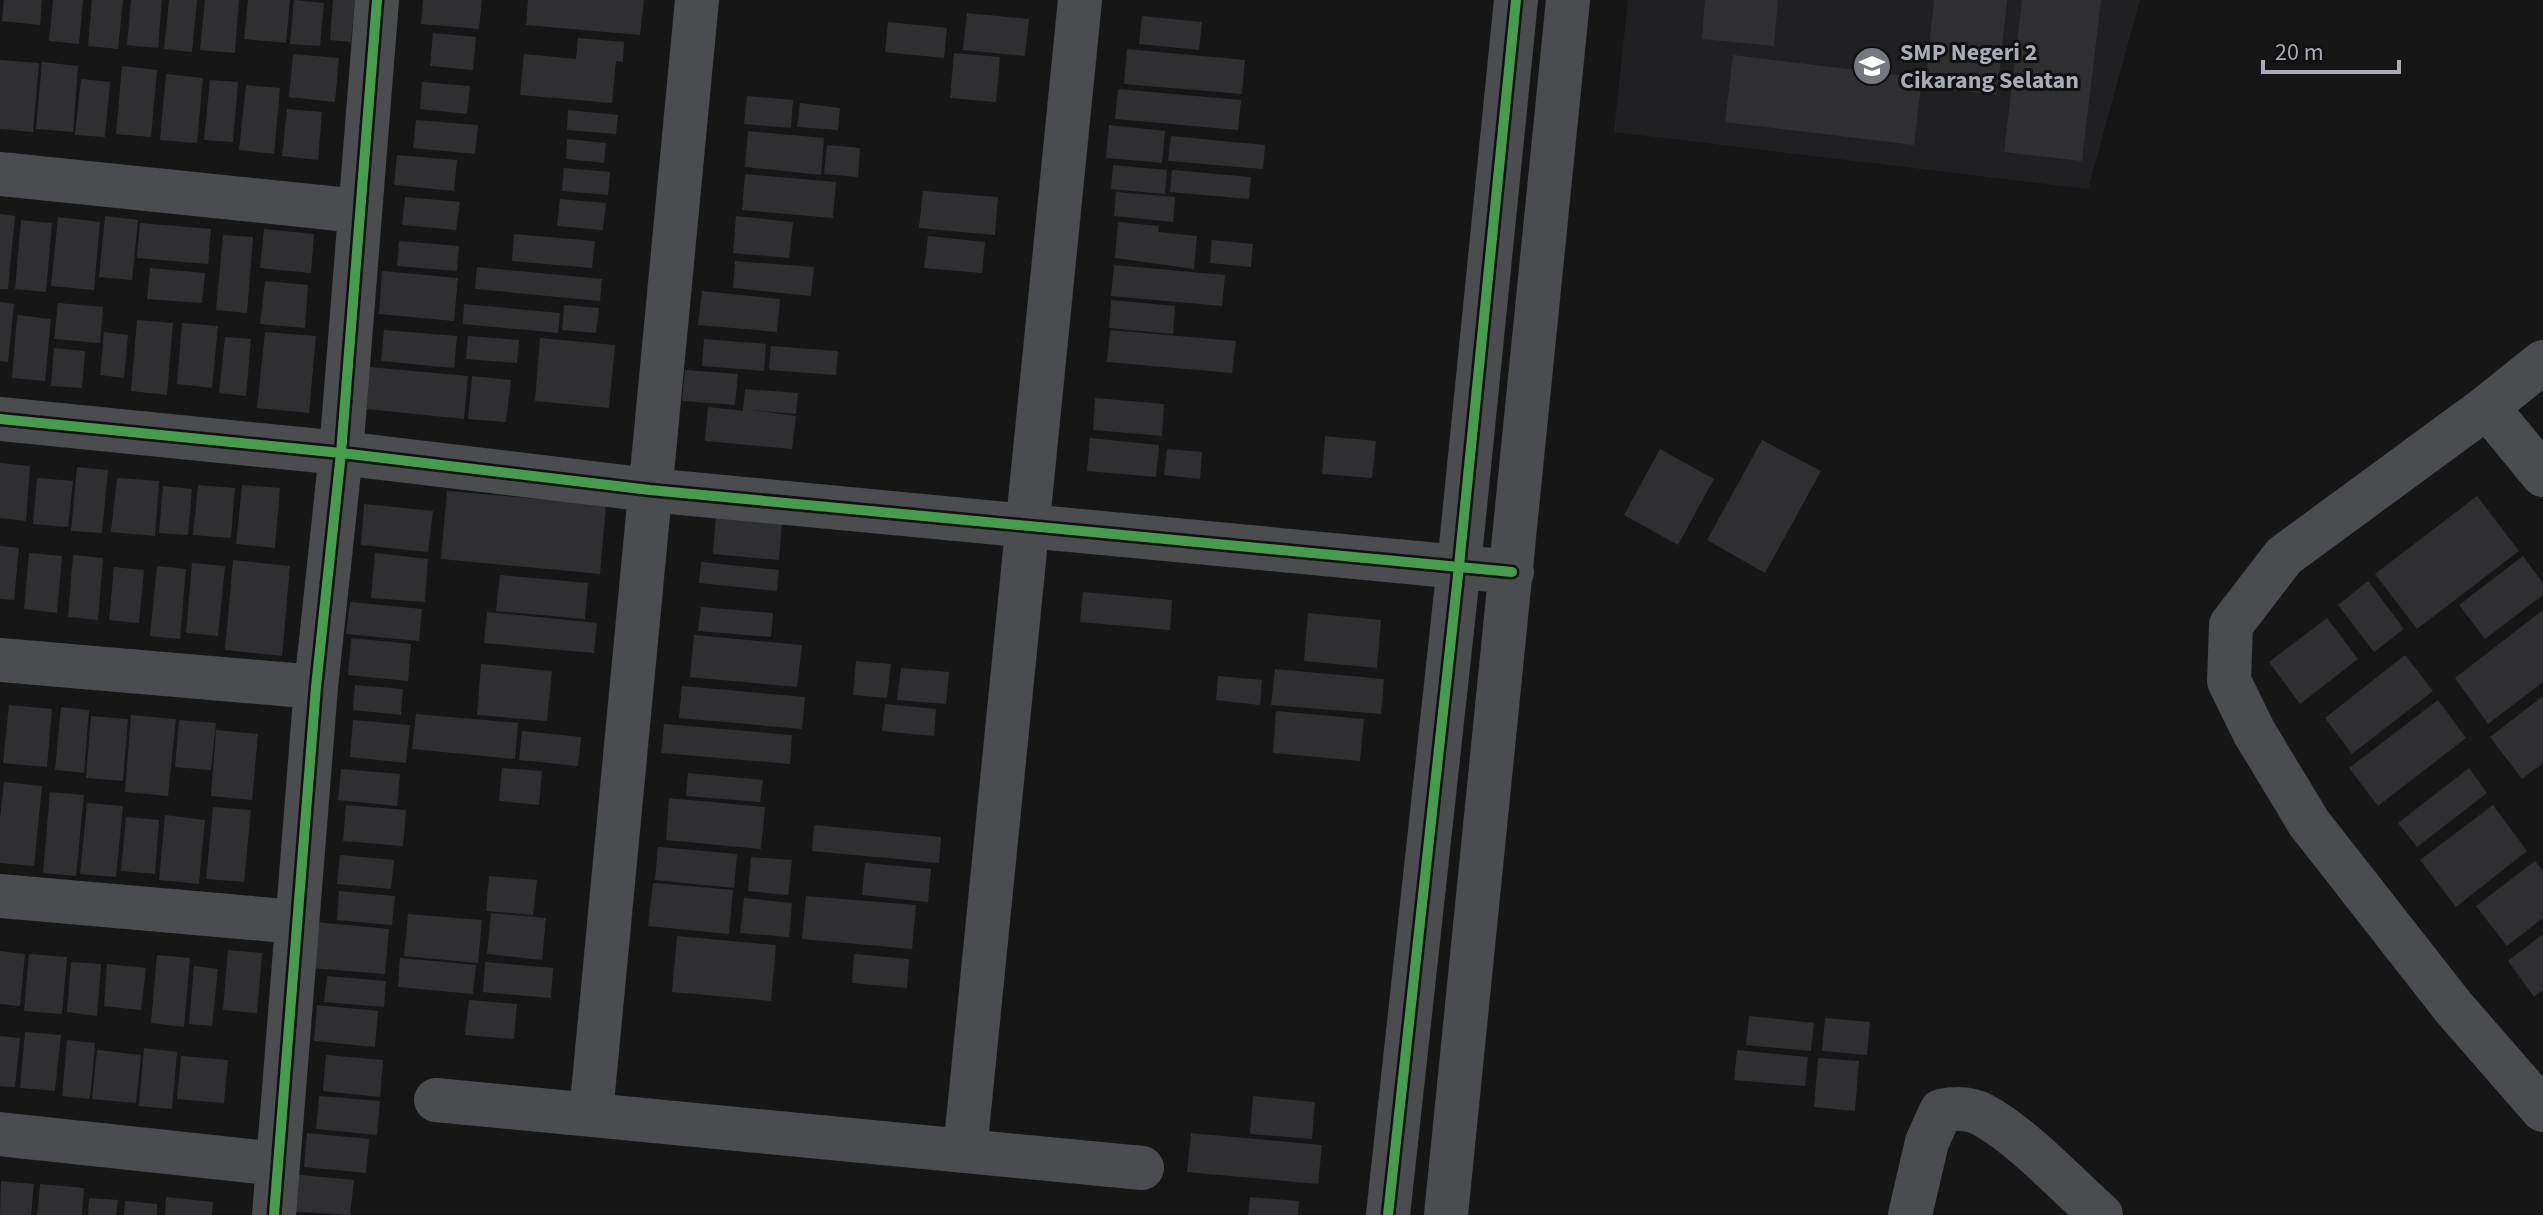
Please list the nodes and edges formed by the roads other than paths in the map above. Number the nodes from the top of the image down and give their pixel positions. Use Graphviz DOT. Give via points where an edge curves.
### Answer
graph roads {
  1 [pos="377,0"];
  2 [pos="697,0"];
  3 [pos="1080,0"];
  4 [pos="1516,0"];
  5 [pos="1568,0"];
  6 [pos="0,174"];
  7 [pos="359,211"];
  8 [pos="2543,362"];
  9 [pos="2487,407"];
  10 [pos="0,419"];
  11 [pos="341,453"];
  12 [pos="2543,475"];
  13 [pos="650,490"];
  14 [pos="1027,526"];
  15 [pos="1459,566"];
  16 [pos="1512,572"];
  17 [pos="0,660"];
  18 [pos="316,687"];
  19 [pos="0,896"];
  20 [pos="297,922"];
  21 [pos="436,1100"];
  22 [pos="2543,1110"];
  23 [pos="591,1114"];
  24 [pos="0,1134"];
  25 [pos="965,1151"];
  26 [pos="278,1164"];
  27 [pos="1142,1168"];
  28 [pos="274,1215"];
  29 [pos="1388,1215"];
  30 [pos="1446,1215"];
  31 [pos="1910,1215"];
  32 [pos="2101,1215"];
  1 -- 7 [label="street"];
  2 -- 13 [label="street"];
  3 -- 14 [label="street"];
  4 -- 15 [label="street"];
  5 -- 16 [label="street"];
  6 -- 7 [label="street"];
  7 -- 11 [label="street"];
  8 -- 9 [label="street"];
  9 -- 12 [label="street"];
  9 -- 22 [label="street" via="2284,556 2231,625 2229,681 2309,823 2454,1008"];
  10 -- 11 [label="street"];
  11 -- 13 [label="street"];
  11 -- 18 [label="street"];
  13 -- 14 [label="street"];
  13 -- 23 [label="street"];
  14 -- 15 [label="street"];
  14 -- 25 [label="street"];
  15 -- 16 [label="street"];
  15 -- 29 [label="street"];
  16 -- 30 [label="street"];
  17 -- 18 [label="street"];
  18 -- 20 [label="street"];
  19 -- 20 [label="street"];
  20 -- 26 [label="street"];
  21 -- 23 [label="street"];
  23 -- 25 [label="street"];
  24 -- 26 [label="street"];
  25 -- 27 [label="street"];
  26 -- 28 [label="street"];
  31 -- 32 [label="street" via="1941,1111 1957,1108 1982,1115 2022,1144"];
}
